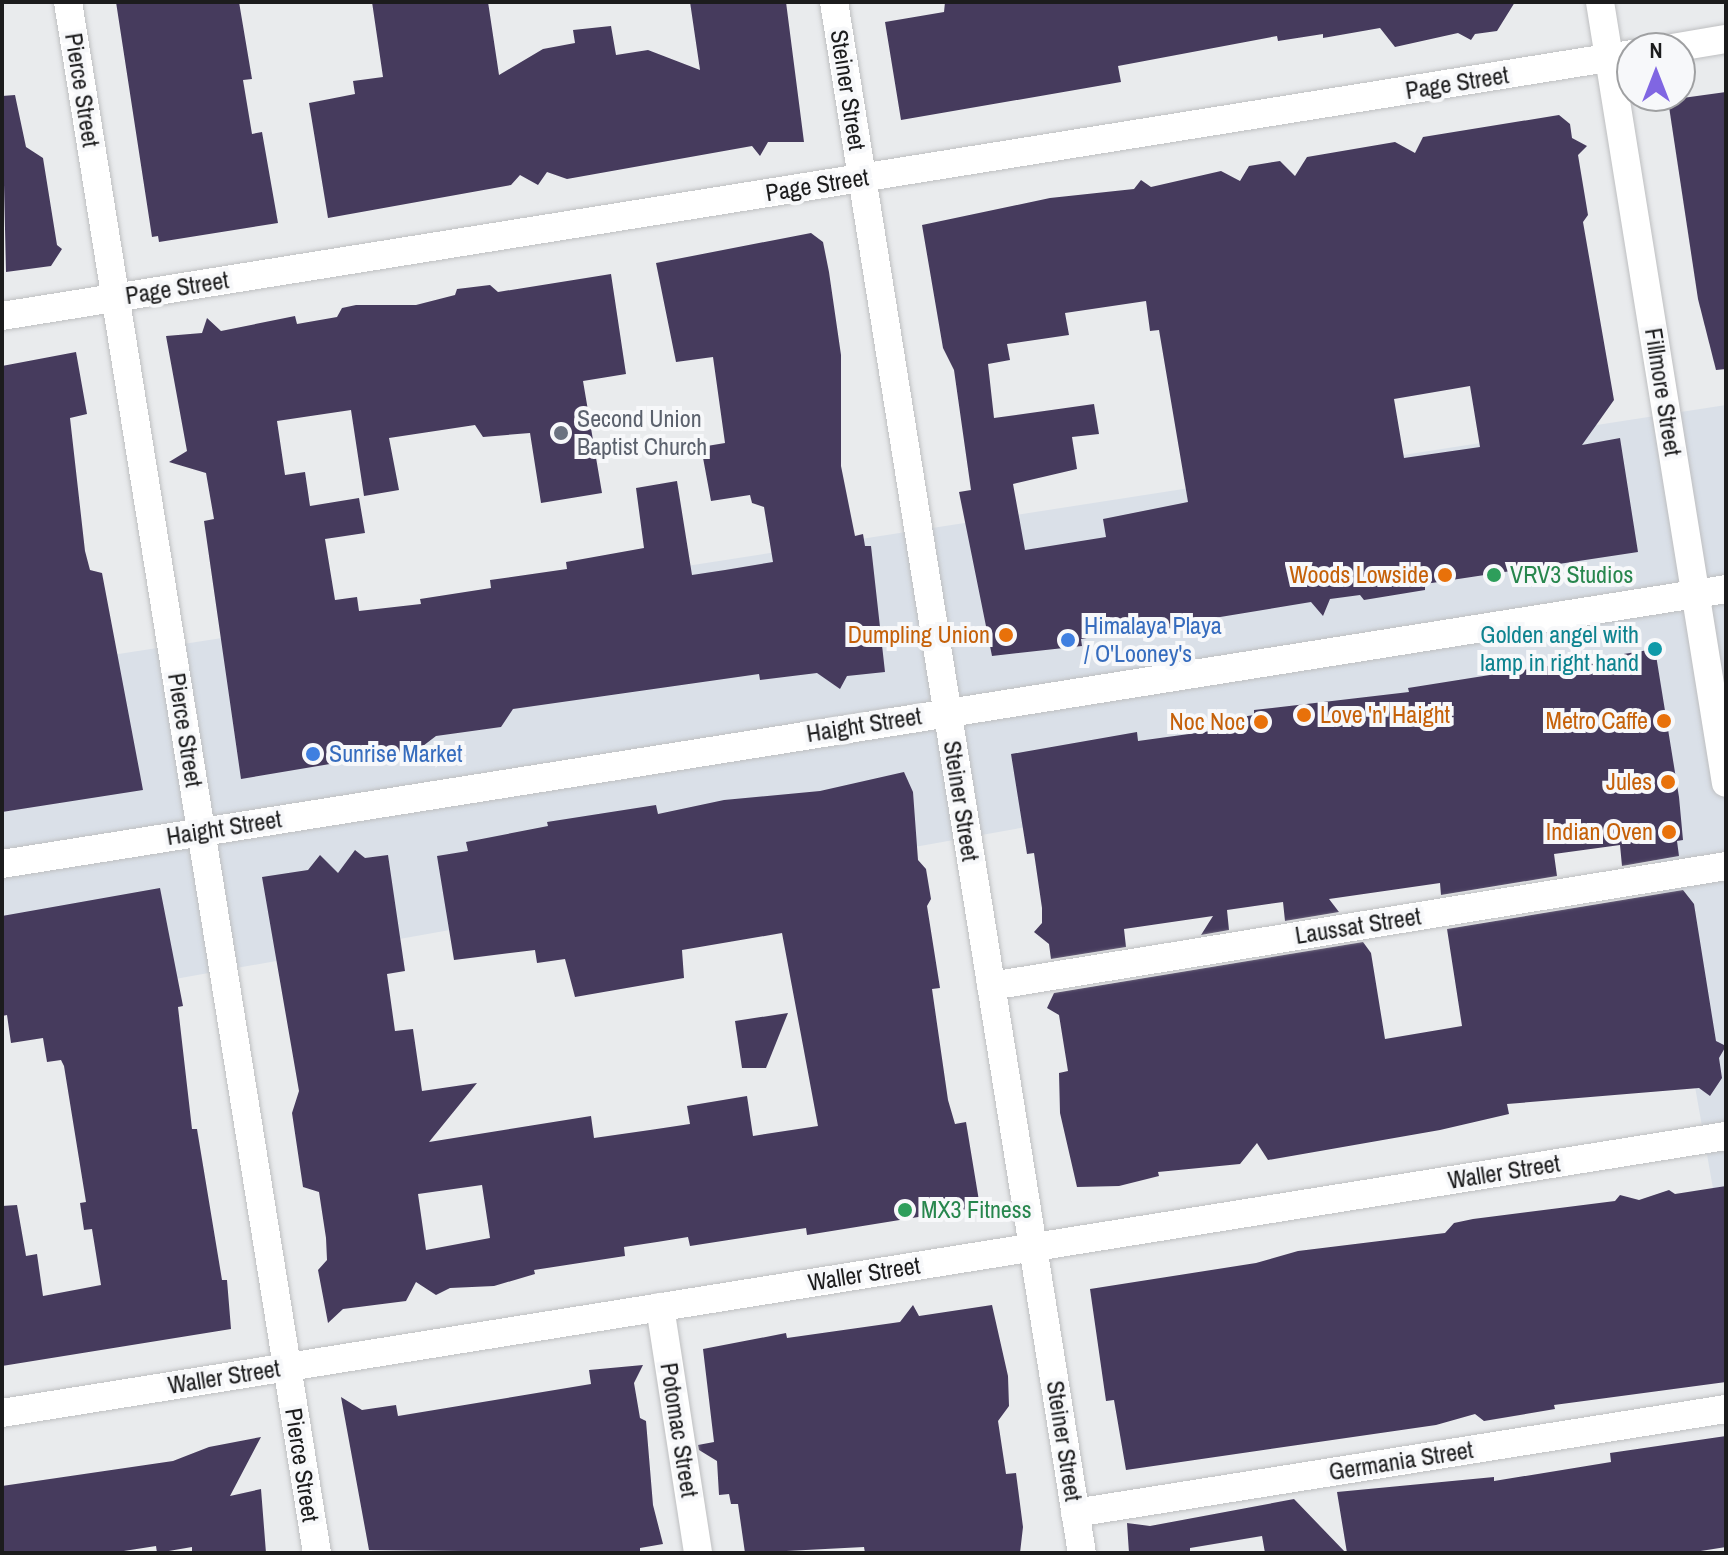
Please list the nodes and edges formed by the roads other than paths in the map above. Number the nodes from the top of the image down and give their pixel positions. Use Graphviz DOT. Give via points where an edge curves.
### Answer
graph roads {
  1 [pos="68,2"];
  2 [pos="834,2"];
  3 [pos="1600,2"];
  4 [pos="1726,39"];
  5 [pos="1616,43"];
  6 [pos="1696,44"];
  7 [pos="1616,57"];
  8 [pos="1629,112"];
  9 [pos="861,178"];
  10 [pos="115,298"];
  11 [pos="2,316"];
  12 [pos="1726,589"];
  13 [pos="1696,593"];
  14 [pos="947,712"];
  15 [pos="1726,783"];
  16 [pos="201,832"];
  17 [pos="2,864"];
  18 [pos="1726,866"];
  19 [pos="991,986"];
  20 [pos="1726,1136"];
  21 [pos="1033,1247"];
  22 [pos="660,1307"];
  23 [pos="287,1367"];
  24 [pos="1726,1409"];
  25 [pos="2,1413"];
  26 [pos="1075,1513"];
  27 [pos="317,1553"];
  28 [pos="698,1553"];
  29 [pos="1082,1553"];
  1 -- 10 [label="street, Pierce Street"];
  2 -- 9 [label="street, Steiner Street"];
  3 -- 5 [label="street, Fillmore Street"];
  4 -- 6 [label="street"];
  7 -- 9 [label="street, Page Street"];
  8 -- 13 [label="street, Fillmore Street"];
  9 -- 10 [label="street, Page Street"];
  9 -- 14 [label="street, Steiner Street"];
  10 -- 11 [label="street, Page Street"];
  10 -- 16 [label="street, Pierce Street"];
  12 -- 13 [label="street, Haight Street"];
  13 -- 14 [label="street, Haight Street"];
  13 -- 15 [label="street, Fillmore Street"];
  14 -- 16 [label="street, Haight Street"];
  14 -- 19 [label="street, Steiner Street"];
  16 -- 17 [label="street, Haight Street"];
  16 -- 23 [label="street, Pierce Street"];
  18 -- 19 [label="street, Laussat Street"];
  19 -- 21 [label="street, Steiner Street"];
  20 -- 21 [label="street, Waller Street"];
  21 -- 22 [label="street, Waller Street"];
  21 -- 26 [label="street, Steiner Street"];
  22 -- 23 [label="street, Waller Street"];
  22 -- 28 [label="street, Potomac Street"];
  23 -- 25 [label="street, Waller Street"];
  23 -- 27 [label="street, Pierce Street"];
  24 -- 26 [label="street, Germania Street"];
  26 -- 29 [label="street, Steiner Street"];
}
